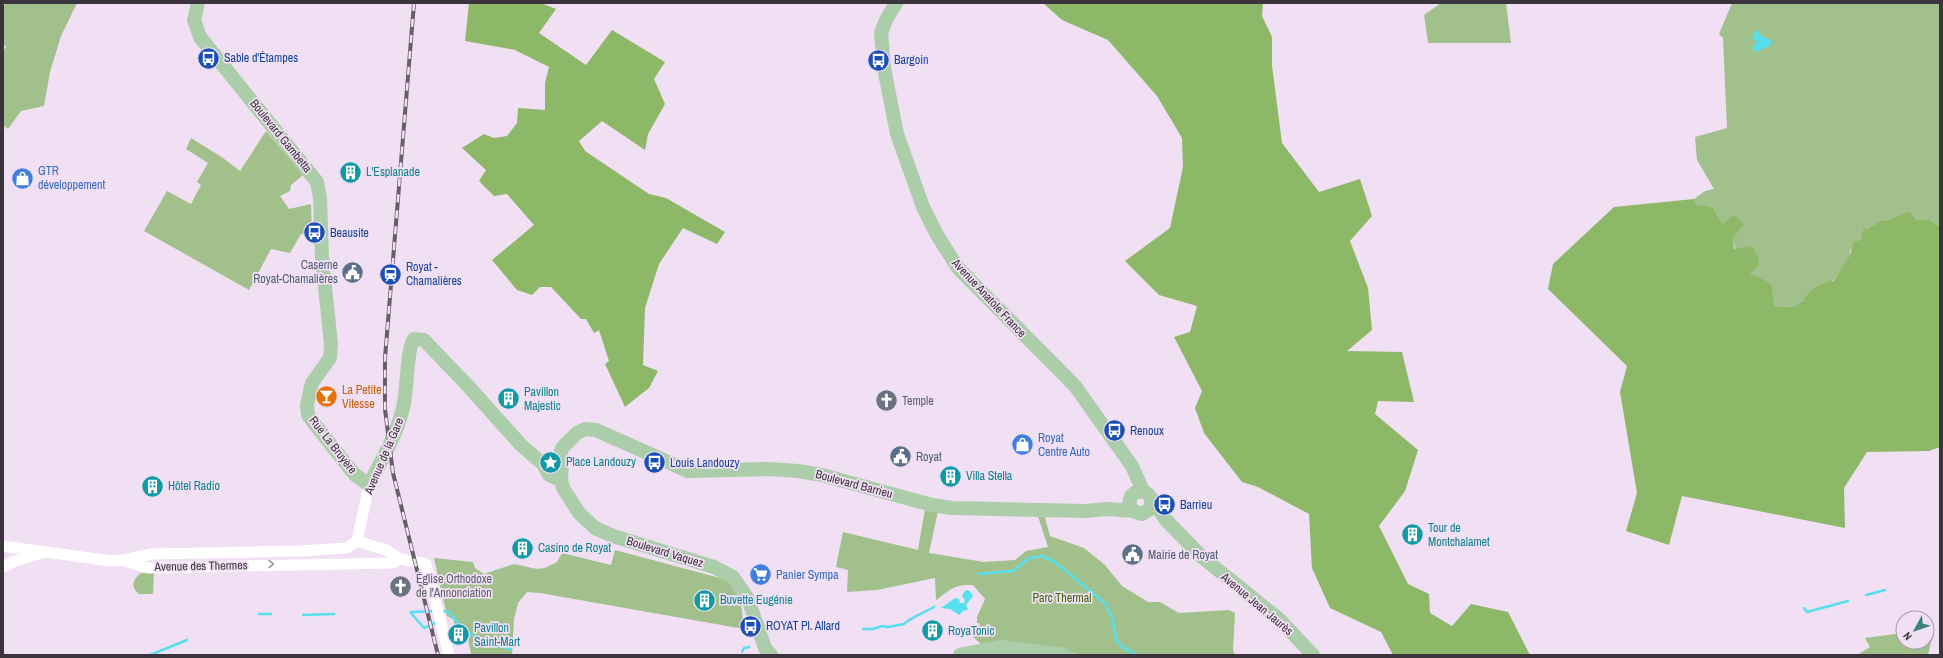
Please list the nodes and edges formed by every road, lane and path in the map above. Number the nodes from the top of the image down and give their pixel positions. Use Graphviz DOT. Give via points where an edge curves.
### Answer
graph roads {
  1 [pos="198,3"];
  2 [pos="896,3"];
  3 [pos="330,358"];
  4 [pos="568,443"];
  5 [pos="562,462"];
  6 [pos="543,464"];
  7 [pos="561,480"];
  8 [pos="369,485"];
  9 [pos="1139,502"];
  10 [pos="357,541"];
  11 [pos="3,546"];
  12 [pos="16,547"];
  13 [pos="43,552"];
  14 [pos="400,559"];
  15 [pos="120,560"];
  16 [pos="15,561"];
  17 [pos="3,567"];
  18 [pos="766,653"];
  19 [pos="449,655"];
  20 [pos="960,655"];
  21 [pos="1064,655"];
  22 [pos="1313,655"];
  1 -- 3 [label="main road, Boulevard Gambetta" via="194,20 200,38 317,182 331,344"];
  2 -- 9 [label="main road, Avenue Anatole France" via="881,33 884,68 897,134 912,181 937,236 968,279 1075,386 1110,433 1125,459"];
  3 -- 8 [label="main road, Rue La Bruyère" via="312,383 307,405 308,415 354,474"];
  4 -- 5 [label="main road, Boulevard Vaquez" via="562,448"];
  4 -- 9 [label="main road, Boulevard Barrieu" via="577,433 590,429 688,471 798,471 952,508 1079,511 1107,509"];
  5 -- 6 [label="main road"];
  5 -- 7 [label="main road, Boulevard Vaquez"];
  6 -- 7 [label="main road, Avenue de la Gare" via="549,475"];
  6 -- 8 [label="main road, Avenue de la Gare" via="521,446 470,387 420,338 410,343 402,413"];
  7 -- 18 [label="main road, Boulevard Vaquez" via="572,504 595,528 625,540 714,567 733,577 745,592"];
  8 -- 10 [label="street, Avenue de la Gare"];
  9 -- 22 [label="main road, Avenue Jean Jaurès" via="1166,520 1202,557 1279,619"];
  10 -- 14 [label="street, Avenue des Thermes" via="386,550"];
  10 -- 15 [label="street" via="347,548 151,554"];
  11 -- 12 [label="street, Avenue des Thermes"];
  12 -- 13 [label="street, Avenue des Thermes"];
  12 -- 16 [label="street" via="18,553"];
  13 -- 15 [label="street, Avenue des Thermes"];
  13 -- 16 [label="street"];
  15 -- 14 [label="street, Avenue des Thermes, one-way" via="154,568 393,562"];
  14 -- 19 [label="street, Avenue des Thermes" via="426,564"];
  16 -- 17 [label="street"];
  20 -- 21 [label="main road" via="1002,647"];
}
